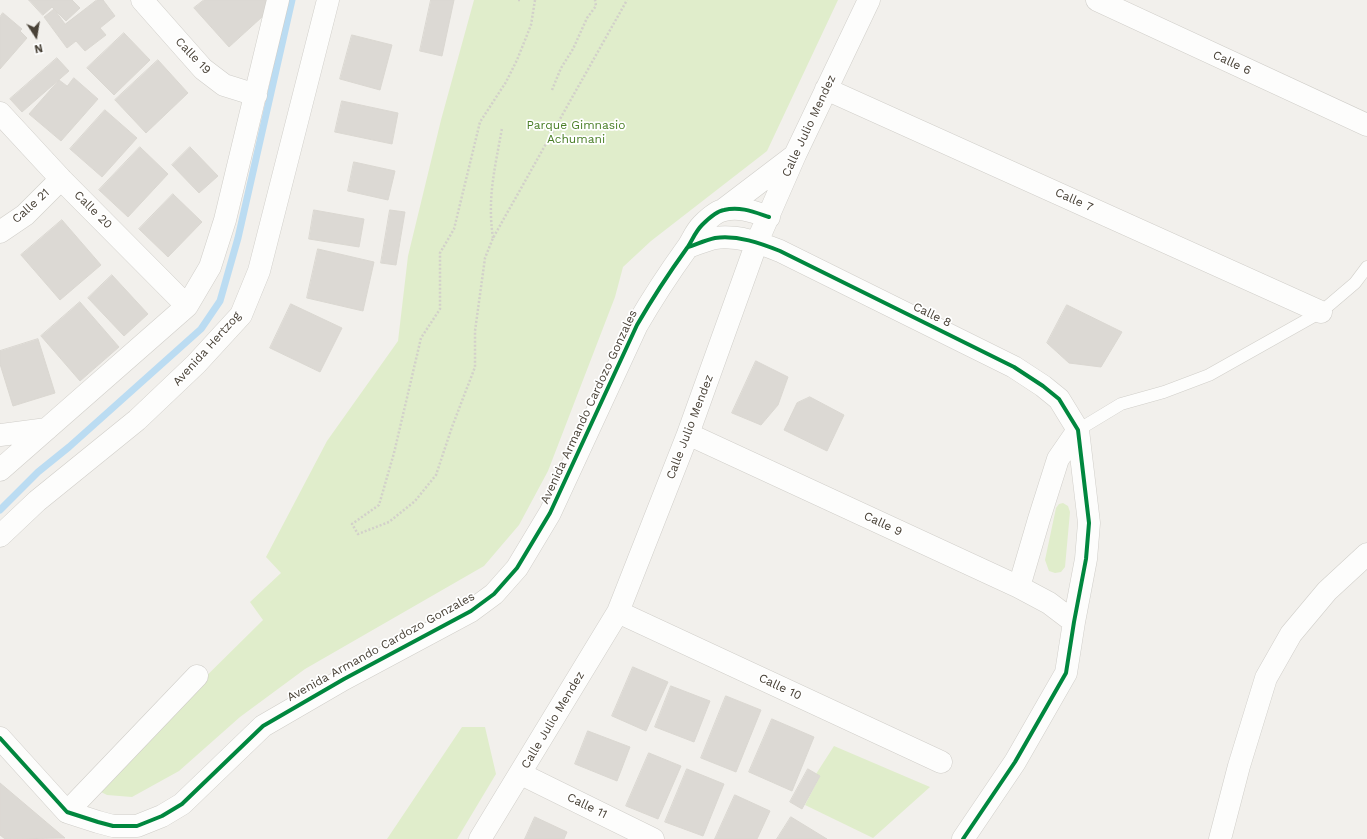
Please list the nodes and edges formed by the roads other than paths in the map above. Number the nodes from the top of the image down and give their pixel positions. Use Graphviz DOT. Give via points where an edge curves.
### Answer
graph roads {
  1 [pos="142,0"];
  2 [pos="278,0"];
  3 [pos="328,0"];
  4 [pos="869,0"];
  5 [pos="1097,0"];
  6 [pos="826,89"];
  7 [pos="256,95"];
  8 [pos="0,113"];
  9 [pos="1367,125"];
  10 [pos="795,155"];
  11 [pos="61,178"];
  12 [pos="723,210"];
  13 [pos="769,218"];
  14 [pos="0,232"];
  15 [pos="757,242"];
  16 [pos="688,247"];
  17 [pos="1367,266"];
  18 [pos="187,306"];
  19 [pos="1321,312"];
  20 [pos="47,429"];
  21 [pos="1078,430"];
  22 [pos="688,434"];
  23 [pos="0,436"];
  24 [pos="0,470"];
  25 [pos="0,536"];
  26 [pos="1367,554"];
  27 [pos="1019,587"];
  28 [pos="618,612"];
  29 [pos="1074,622"];
  30 [pos="197,676"];
  31 [pos="0,738"];
  32 [pos="941,762"];
  33 [pos="521,774"];
  34 [pos="67,812"];
  35 [pos="480,839"];
  36 [pos="653,839"];
  37 [pos="963,839"];
  38 [pos="1220,839"];
  1 -- 7 [label="street, Calle 19" via="203,69 224,85"];
  2 -- 7 [label="street"];
  3 -- 25 [label="street, Avenida Hertzog" via="259,271 241,314 196,364 137,420 37,501"];
  4 -- 6 [label="street, Calle Julio Mendez"];
  5 -- 9 [label="street, Calle 6"];
  6 -- 10 [label="street, Calle Julio Mendez"];
  6 -- 19 [label="street, Calle 7"];
  7 -- 18 [label="street" via="223,227 210,267"];
  8 -- 11 [label="street, Calle 20"];
  10 -- 12 [label="street, Avenida Armando Cardozo Gonzales"];
  10 -- 13 [label="street, Calle Julio Mendez"];
  11 -- 14 [label="street, Calle 21" via="25,215"];
  11 -- 18 [label="street, Calle 20"];
  12 -- 13 [label="street" via="751,210"];
  12 -- 16 [label="street, Avenida Armando Cardozo Gonzales" via="702,226"];
  13 -- 15 [label="street, Calle Julio Mendez"];
  15 -- 16 [label="street" via="726,238"];
  15 -- 21 [label="street, Calle 8" via="1014,367 1059,399"];
  15 -- 22 [label="street, Calle Julio Mendez"];
  16 -- 34 [label="street, Avenida Armando Cardozo Gonzales" via="652,298 636,326 550,513 516,568 494,594 471,611 263,726 182,804 162,816 136,826 113,826"];
  17 -- 19 [label="lane" via="1355,283"];
  18 -- 20 [label="street"];
  19 -- 21 [label="lane" via="1209,375 1164,392 1121,404"];
  20 -- 23 [label="street"];
  20 -- 24 [label="street"];
  21 -- 27 [label="street" via="1058,459"];
  21 -- 29 [label="street" via="1090,523"];
  22 -- 27 [label="street, Calle 9"];
  22 -- 28 [label="street, Calle Julio Mendez"];
  26 -- 38 [label="street" via="1327,591 1291,634 1266,678"];
  27 -- 29 [label="street, Calle 9" via="1049,603"];
  28 -- 32 [label="street, Calle 10"];
  28 -- 33 [label="street, Calle Julio Mendez"];
  29 -- 37 [label="street" via="1066,673 1015,762"];
  30 -- 34 [label="street"];
  31 -- 34 [label="street, Avenida Armando Cardozo Gonzales"];
  33 -- 35 [label="street, Calle Julio Mendez"];
  33 -- 36 [label="street, Calle 11"];
}
